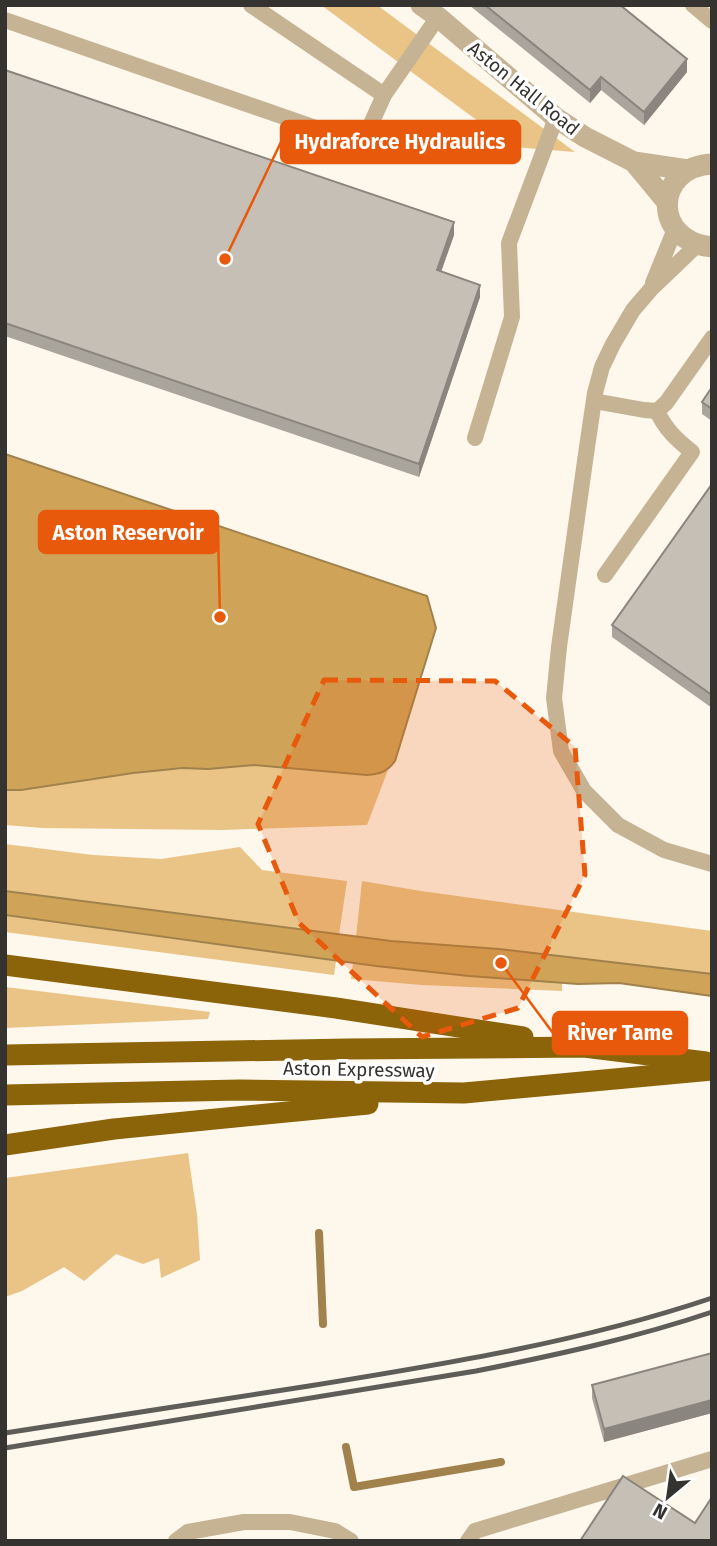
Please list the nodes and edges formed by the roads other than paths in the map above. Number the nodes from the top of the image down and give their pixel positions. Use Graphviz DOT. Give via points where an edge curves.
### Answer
graph roads {
  1 [pos="251,5"];
  2 [pos="693,5"];
  3 [pos="429,11"];
  4 [pos="5,20"];
  5 [pos="712,21"];
  6 [pos="384,95"];
  7 [pos="556,118"];
  8 [pos="634,162"];
  9 [pos="712,164"];
  10 [pos="688,170"];
  11 [pos="667,202"];
  12 [pos="675,229"];
  13 [pos="704,246"];
  14 [pos="651,289"];
  15 [pos="712,338"];
  16 [pos="594,401"];
  17 [pos="657,411"];
  18 [pos="475,438"];
  19 [pos="605,575"];
  20 [pos="712,864"];
  21 [pos="5,965"];
  22 [pos="584,1047"];
  23 [pos="5,1055"];
  24 [pos="712,1062"];
  25 [pos="712,1070"];
  26 [pos="464,1093"];
  27 [pos="5,1096"];
  28 [pos="5,1145"];
  29 [pos="712,1459"];
  30 [pos="176,1541"];
  31 [pos="351,1541"];
  32 [pos="468,1541"];
  1 -- 6 [label="lane"];
  2 -- 5 [label="lane"];
  3 -- 6 [label="lane"];
  3 -- 7 [label="street, Aston Hall Road"];
  4 -- 6 [label="lane" via="362,144"];
  7 -- 8 [label="street, Aston Hall Road"];
  7 -- 18 [label="lane" via="509,243 512,317"];
  8 -- 10 [label="street, Aston Hall Road"];
  8 -- 11 [label="street, Aston Hall Road"];
  9 -- 10 [label="street, Aston Hall Road"];
  10 -- 11 [label="street" via="677,178"];
  11 -- 12 [label="street, Aston Hall Road"];
  12 -- 13 [label="street" via="684,239"];
  12 -- 14 [label="lane"];
  13 -- 14 [label="lane"];
  14 -- 16 [label="lane" via="612,344"];
  15 -- 17 [label="lane"];
  16 -- 17 [label="lane"];
  16 -- 20 [label="lane" via="554,698 561,751 584,791 618,825 664,850"];
  17 -- 19 [label="lane" via="663,425 692,452"];
  21 -- 22 [label="highway" via="336,1008"];
  22 -- 23 [label="highway, Aston Expressway"];
  22 -- 24 [label="highway, Aston Expressway"];
  25 -- 26 [label="highway, Aston Expressway"];
  26 -- 27 [label="highway, Aston Expressway" via="240,1090"];
  26 -- 28 [label="highway" via="114,1129"];
  29 -- 32 [label="lane" via="475,1531"];
  30 -- 31 [label="lane" via="188,1532 244,1522 289,1522 335,1531"];
}
